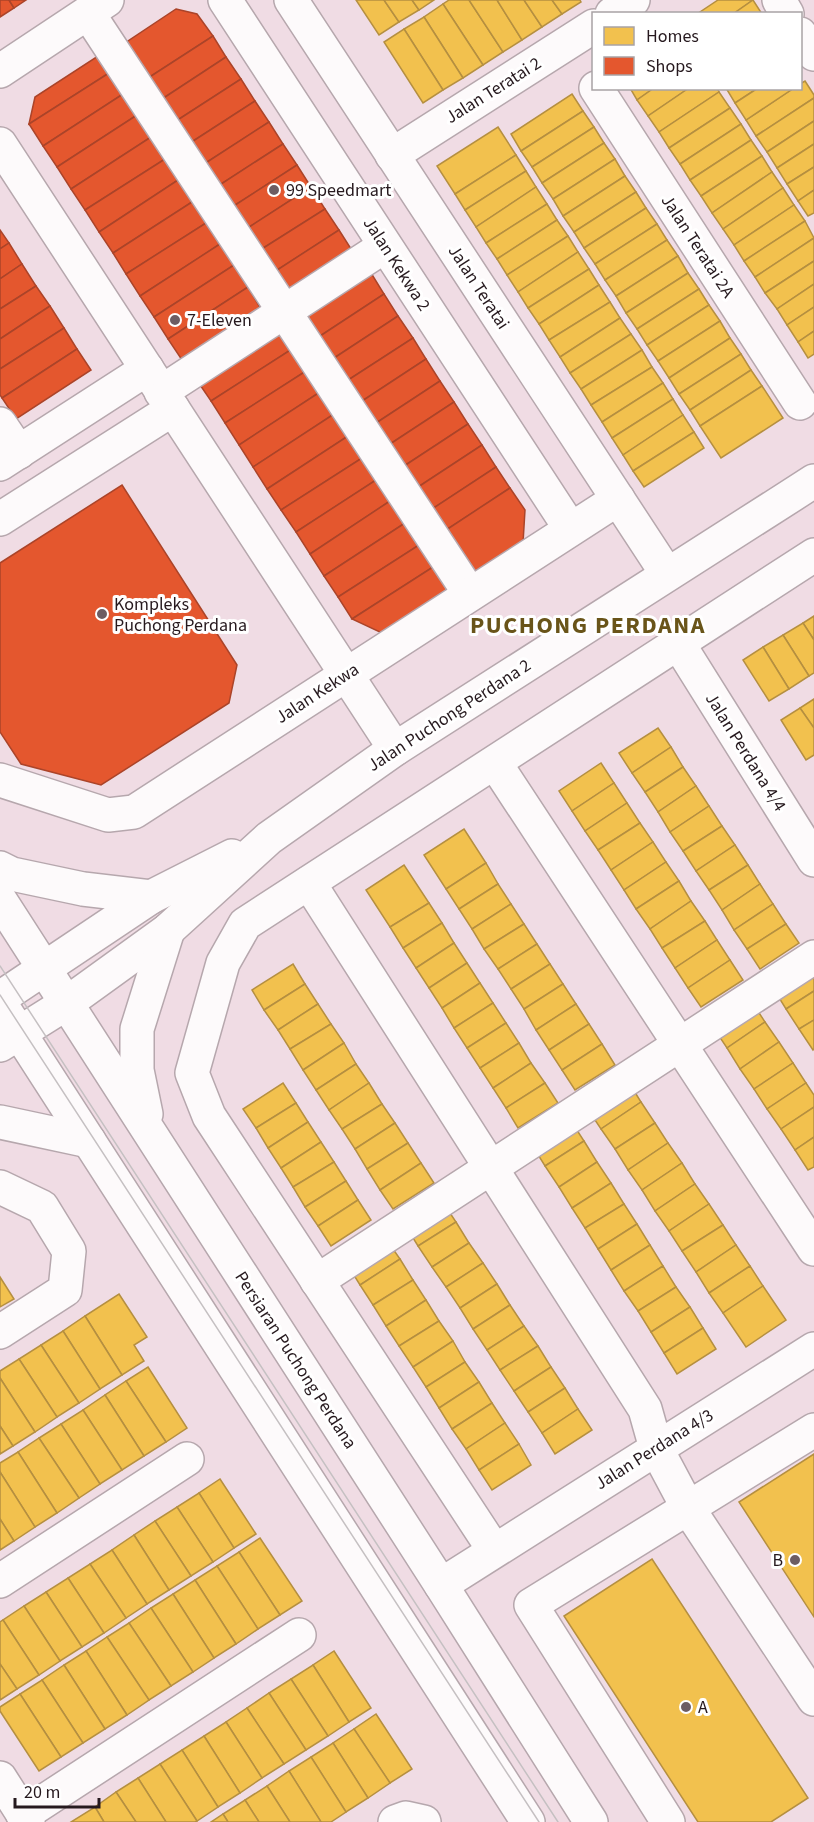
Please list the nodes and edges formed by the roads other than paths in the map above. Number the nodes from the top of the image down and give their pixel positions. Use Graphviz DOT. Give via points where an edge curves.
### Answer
graph roads {
  1 [pos="225,0"];
  2 [pos="291,0"];
  3 [pos="633,0"];
  4 [pos="97,6"];
  5 [pos="615,12"];
  6 [pos="592,27"];
  7 [pos="802,36"];
  8 [pos="566,43"];
  9 [pos="814,54"];
  10 [pos="0,71"];
  11 [pos="592,82"];
  12 [pos="597,90"];
  13 [pos="0,144"];
  14 [pos="392,154"];
  15 [pos="385,246"];
  16 [pos="284,311"];
  17 [pos="160,390"];
  18 [pos="800,403"];
  19 [pos="0,424"];
  20 [pos="9,458"];
  21 [pos="814,481"];
  22 [pos="618,499"];
  23 [pos="0,519"];
  24 [pos="570,528"];
  25 [pos="814,555"];
  26 [pos="667,574"];
  27 [pos="470,594"];
  28 [pos="678,643"];
  29 [pos="346,675"];
  30 [pos="395,749"];
  31 [pos="495,763"];
  32 [pos="0,780"];
  33 [pos="804,820"];
  34 [pos="269,838"];
  35 [pos="814,860"];
  36 [pos="0,868"];
  37 [pos="309,884"];
  38 [pos="151,897"];
  39 [pos="0,900"];
  40 [pos="168,930"];
  41 [pos="814,957"];
  42 [pos="45,969"];
  43 [pos="0,998"];
  44 [pos="0,1003"];
  45 [pos="67,1003"];
  46 [pos="10,1039"];
  47 [pos="680,1046"];
  48 [pos="0,1122"];
  49 [pos="149,1131"];
  50 [pos="89,1142"];
  51 [pos="490,1167"];
  52 [pos="0,1187"];
  53 [pos="814,1249"];
  54 [pos="317,1281"];
  55 [pos="0,1332"];
  56 [pos="814,1348"];
  57 [pos="814,1430"];
  58 [pos="656,1448"];
  59 [pos="187,1459"];
  60 [pos="688,1508"];
  61 [pos="494,1550"];
  62 [pos="0,1581"];
  63 [pos="441,1585"];
  64 [pos="299,1635"];
  65 [pos="814,1699"];
  66 [pos="0,1778"];
  67 [pos="26,1818"];
  68 [pos="528,1822"];
  69 [pos="591,1822"];
  70 [pos="668,1822"];
  1 -- 15 [label="street, Jalan Kekwa 2"];
  2 -- 14 [label="street, Jalan Teratai"];
  3 -- 5 [label="street"];
  4 -- 10 [label="street"];
  4 -- 16 [label="street"];
  6 -- 8 [label="street, Jalan Teratai 2"];
  7 -- 9 [label="street"];
  8 -- 11 [label="street, Jalan Teratai 2A"];
  8 -- 14 [label="street, Jalan Teratai 2"];
  12 -- 18 [label="street, Jalan Teratai 2A"];
  13 -- 17 [label="street"];
  14 -- 22 [label="street, Jalan Teratai"];
  15 -- 16 [label="street"];
  15 -- 24 [label="street, Jalan Kekwa 2"];
  16 -- 17 [label="street"];
  16 -- 27 [label="street"];
  17 -- 20 [label="street"];
  17 -- 23 [label="street"];
  17 -- 29 [label="street"];
  19 -- 20 [label="street"];
  21 -- 26 [label="street, Jalan Puchong Perdana 2"];
  22 -- 24 [label="street, Jalan Kekwa"];
  22 -- 26 [label="street, Jalan Teratai"];
  24 -- 27 [label="street, Jalan Kekwa"];
  25 -- 28 [label="street"];
  26 -- 30 [label="street, Jalan Puchong Perdana 2"];
  27 -- 29 [label="street, Jalan Kekwa"];
  28 -- 31 [label="street"];
  28 -- 33 [label="street, Jalan Perdana 4/4"];
  29 -- 30 [label="street"];
  29 -- 32 [label="street, Jalan Kekwa" via="134,812 108,815"];
  30 -- 34 [label="street, Jalan Puchong Perdana 2"];
  31 -- 37 [label="street"];
  31 -- 47 [label="street"];
  33 -- 35 [label="street, Jalan Perdana 4/4"];
  34 -- 38 [label="street, Jalan Puchong Perdana 2"];
  34 -- 40 [label="street, Jalan Puchong Perdana 2"];
  36 -- 38 [label="street" via="83,889"];
  37 -- 51 [label="street"];
  37 -- 54 [label="street" via="245,924 223,963 192,1073 209,1116"];
  38 -- 42 [label="street, Jalan Puchong Perdana 2"];
  39 -- 42 [label="street, Persiaran Puchong Perdana"];
  40 -- 45 [label="street, Jalan Puchong Perdana 2"];
  40 -- 49 [label="street" via="137,1029 137,1070"];
  41 -- 47 [label="street"];
  42 -- 43 [label="street, Jalan Puchong Perdana 2"];
  42 -- 45 [label="street, Persiaran Puchong Perdana"];
  44 -- 46 [label="street"];
  45 -- 46 [label="street, Jalan Puchong Perdana 2"];
  45 -- 49 [label="street, Persiaran Puchong Perdana"];
  46 -- 50 [label="street"];
  47 -- 51 [label="street"];
  47 -- 53 [label="street"];
  48 -- 50 [label="street"];
  49 -- 63 [label="street, Persiaran Puchong Perdana"];
  50 -- 68 [label="street"];
  51 -- 54 [label="street"];
  51 -- 58 [label="street" via="645,1409"];
  52 -- 55 [label="street" via="42,1207 69,1251 65,1290"];
  54 -- 61 [label="street"];
  56 -- 58 [label="street, Jalan Perdana 4/3"];
  57 -- 60 [label="street"];
  58 -- 60 [label="street"];
  58 -- 61 [label="street, Jalan Perdana 4/3"];
  59 -- 62 [label="street"];
  60 -- 65 [label="street"];
  60 -- 70 [label="street" via="531,1605"];
  61 -- 63 [label="street, Jalan Perdana 4/3"];
  63 -- 69 [label="street, Persiaran Puchong Perdana"];
  64 -- 67 [label="street"];
  66 -- 67 [label="street"];
}
